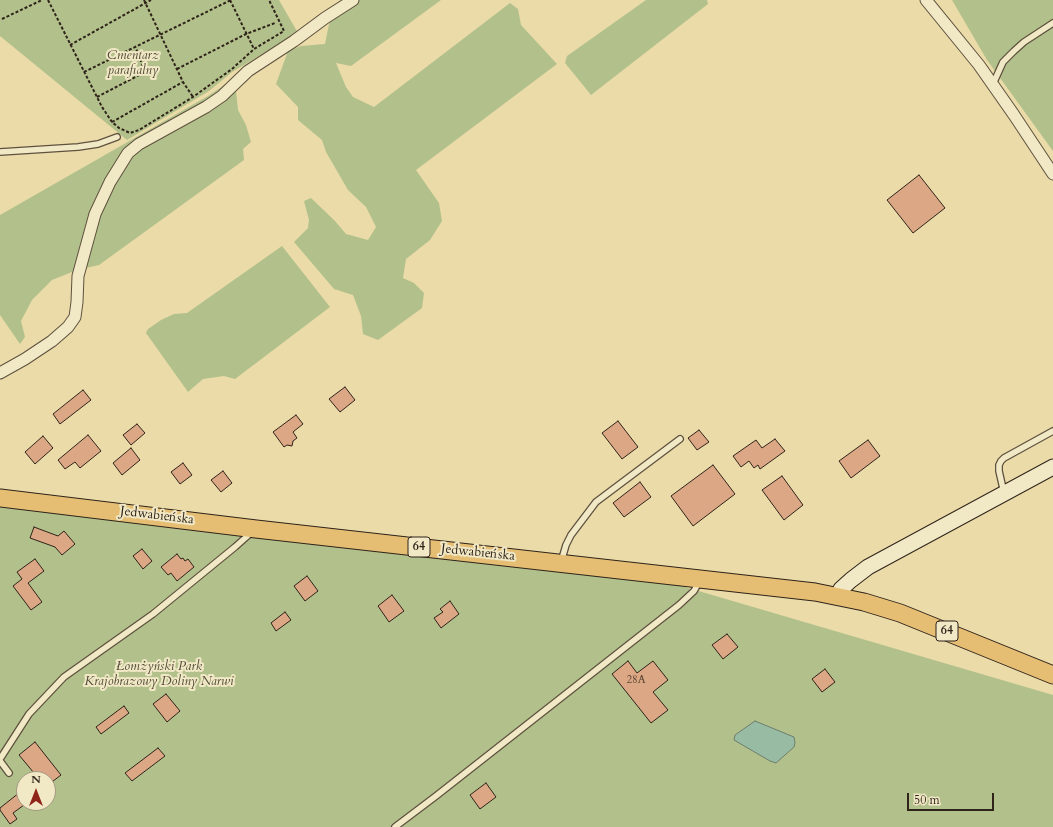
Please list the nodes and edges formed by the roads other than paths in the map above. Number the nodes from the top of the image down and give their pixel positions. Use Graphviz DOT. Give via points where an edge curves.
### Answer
graph roads {
  1 [pos="353,0"];
  2 [pos="926,0"];
  3 [pos="1053,23"];
  4 [pos="993,84"];
  5 [pos="117,137"];
  6 [pos="0,152"];
  7 [pos="1053,174"];
  8 [pos="0,373"];
  9 [pos="1053,431"];
  10 [pos="680,439"];
  11 [pos="1053,467"];
  12 [pos="1004,494"];
  13 [pos="0,498"];
  14 [pos="256,529"];
  15 [pos="561,563"];
  16 [pos="701,579"];
  17 [pos="838,596"];
  18 [pos="1053,675"];
  19 [pos="0,760"];
  20 [pos="9,773"];
  21 [pos="395,827"];
  1 -- 8 [label="street" via="248,71 222,96 206,107 128,153 110,182 95,214 78,276 75,317 52,341"];
  2 -- 4 [label="street"];
  3 -- 4 [label="lane" via="1003,62"];
  4 -- 7 [label="street"];
  5 -- 6 [label="lane" via="98,144 78,147"];
  9 -- 12 [label="lane" via="1001,461 999,471"];
  10 -- 15 [label="lane" via="596,502 571,535"];
  11 -- 12 [label="main road"];
  12 -- 17 [label="main road" via="868,568 841,589"];
  13 -- 14 [label="main road, Jedwabieńska / 64"];
  14 -- 15 [label="main road, Jedwabieńska / 64"];
  14 -- 19 [label="lane" via="153,614 64,677 29,714"];
  15 -- 16 [label="main road, Jedwabieńska / 64"];
  16 -- 17 [label="main road, Jedwabieńska / 64"];
  16 -- 21 [label="lane" via="694,591 679,605"];
  17 -- 18 [label="main road, 64" via="912,618"];
  19 -- 20 [label="lane"];
}
